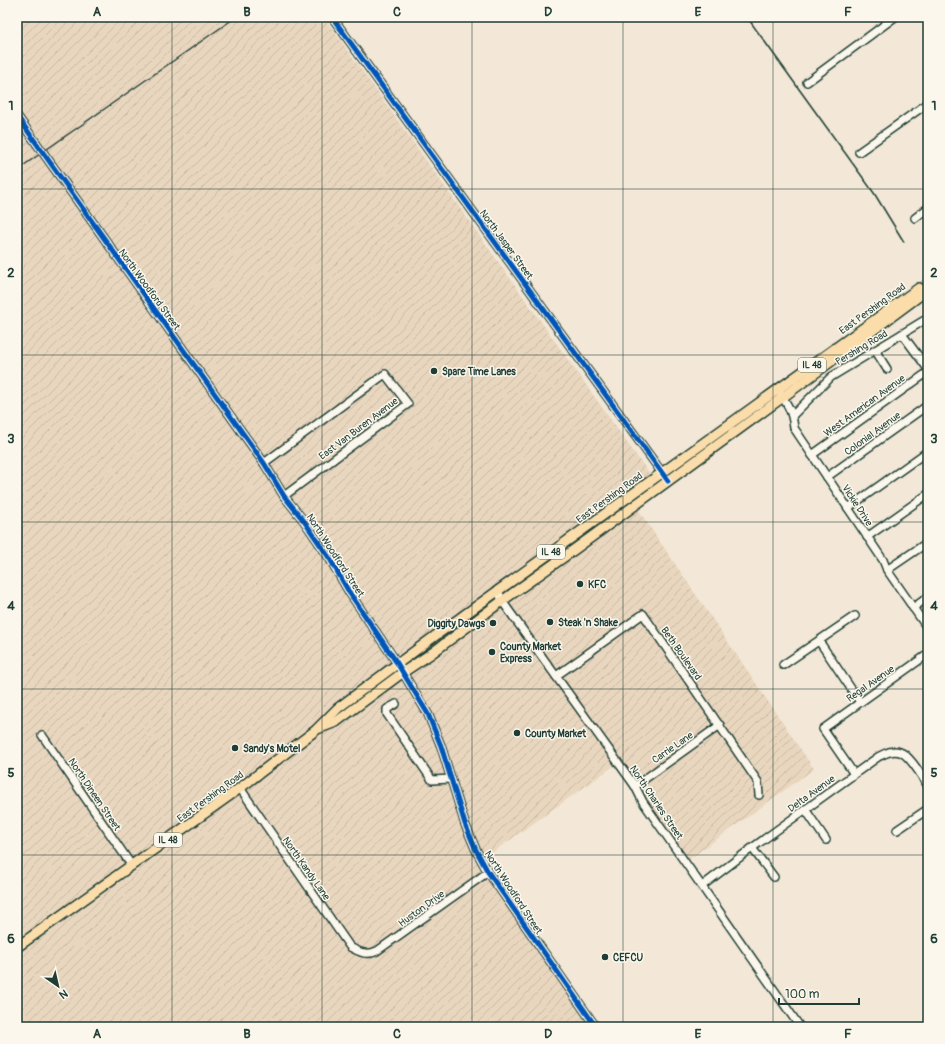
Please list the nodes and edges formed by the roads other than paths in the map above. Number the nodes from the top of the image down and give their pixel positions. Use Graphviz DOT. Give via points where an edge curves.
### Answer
graph roads {
  1 [pos="332,17"];
  2 [pos="896,17"];
  3 [pos="806,82"];
  4 [pos="928,103"];
  5 [pos="17,116"];
  6 [pos="859,152"];
  7 [pos="928,208"];
  8 [pos="914,218"];
  9 [pos="928,318"];
  10 [pos="902,334"];
  11 [pos="875,350"];
  12 [pos="887,369"];
  13 [pos="928,370"];
  14 [pos="778,389"];
  15 [pos="783,397"];
  16 [pos="928,405"];
  17 [pos="793,415"];
  18 [pos="928,451"];
  19 [pos="812,455"];
  20 [pos="264,463"];
  21 [pos="661,472"];
  22 [pos="828,477"];
  23 [pos="668,481"];
  24 [pos="928,494"];
  25 [pos="284,496"];
  26 [pos="848,508"];
  27 [pos="867,537"];
  28 [pos="928,542"];
  29 [pos="887,570"];
  30 [pos="498,590"];
  31 [pos="928,597"];
  32 [pos="502,601"];
  33 [pos="913,608"];
  34 [pos="855,616"];
  35 [pos="928,629"];
  36 [pos="819,641"];
  37 [pos="928,654"];
  38 [pos="397,663"];
  39 [pos="783,666"];
  40 [pos="402,673"];
  41 [pos="556,676"];
  42 [pos="860,702"];
  43 [pos="396,704"];
  44 [pos="720,725"];
  45 [pos="316,730"];
  46 [pos="42,734"];
  47 [pos="854,774"];
  48 [pos="451,779"];
  49 [pos="635,786"];
  50 [pos="928,786"];
  51 [pos="240,788"];
  52 [pos="759,795"];
  53 [pos="805,809"];
  54 [pos="928,809"];
  55 [pos="897,830"];
  56 [pos="826,840"];
  57 [pos="752,848"];
  58 [pos="132,866"];
  59 [pos="488,872"];
  60 [pos="774,877"];
  61 [pos="702,886"];
  62 [pos="17,947"];
  63 [pos="363,953"];
  64 [pos="596,1027"];
  65 [pos="800,1027"];
  1 -- 21 [label="street, North Jasper Street"];
  2 -- 3 [label="street"];
  4 -- 6 [label="street"];
  5 -- 20 [label="street, North Woodford Street"];
  7 -- 8 [label="street"];
  9 -- 10 [label="street, Pershing Road"];
  10 -- 11 [label="street, Pershing Road"];
  10 -- 13 [label="street"];
  11 -- 12 [label="street"];
  11 -- 17 [label="street, Pershing Road" via="831,377"];
  13 -- 19 [label="street, West American Avenue"];
  14 -- 15 [label="street, Vickie Drive"];
  14 -- 15 [label="main road, East Pershing Road / IL 48" via="920,291"];
  14 -- 21 [label="main road, East Pershing Road / IL 48"];
  15 -- 17 [label="street, Vickie Drive"];
  15 -- 23 [label="main road, East Pershing Road / IL 48"];
  16 -- 22 [label="street, Colonial Avenue"];
  17 -- 19 [label="street, Vickie Drive" via="794,428"];
  18 -- 26 [label="street"];
  19 -- 22 [label="street, Vickie Drive"];
  20 -- 25 [label="street, North Woodford Street"];
  20 -- 25 [label="street, East Van Buren Avenue" via="385,374 408,404"];
  21 -- 23 [label="street, North Jasper Street"];
  21 -- 30 [label="main road, East Pershing Road / IL 48"];
  22 -- 26 [label="street, Vickie Drive"];
  23 -- 32 [label="main road, East Pershing Road / IL 48"];
  24 -- 27 [label="street"];
  25 -- 38 [label="street, North Woodford Street" via="330,559"];
  26 -- 27 [label="street, Vickie Drive"];
  27 -- 29 [label="street, Vickie Drive"];
  28 -- 29 [label="street"];
  29 -- 33 [label="street, Vickie Drive"];
  30 -- 32 [label="street, North Charles Street"];
  30 -- 38 [label="main road, East Pershing Road / IL 48"];
  31 -- 33 [label="street"];
  32 -- 40 [label="main road, East Pershing Road / IL 48"];
  32 -- 41 [label="street, North Charles Street"];
  33 -- 35 [label="street, Vickie Drive"];
  34 -- 36 [label="street"];
  36 -- 39 [label="street"];
  36 -- 42 [label="street"];
  37 -- 42 [label="street, Regal Avenue"];
  38 -- 40 [label="street, North Woodford Street"];
  38 -- 45 [label="main road, East Pershing Road / IL 48" via="338,708"];
  40 -- 45 [label="main road, East Pershing Road / IL 48" via="336,722"];
  40 -- 48 [label="street, North Woodford Street" via="428,714"];
  41 -- 44 [label="street, Beth Boulevard" via="643,614"];
  41 -- 49 [label="street, North Charles Street"];
  42 -- 47 [label="street, Regal Avenue" via="823,729"];
  43 -- 48 [label="street" via="387,709 387,714 432,780"];
  44 -- 49 [label="street, Carrie Lane"];
  44 -- 52 [label="street, Beth Boulevard" via="758,782"];
  45 -- 51 [label="main road, East Pershing Road / IL 48"];
  46 -- 58 [label="street, North Dineen Street"];
  47 -- 50 [label="street, Delta Avenue" via="878,757 890,752 900,752 908,758"];
  47 -- 53 [label="street, Delta Avenue"];
  48 -- 59 [label="street, North Woodford Street" via="465,824"];
  49 -- 61 [label="street, North Charles Street" via="643,802"];
  51 -- 58 [label="main road, East Pershing Road / IL 48"];
  51 -- 63 [label="street, North Kandy Lane" via="350,947"];
  53 -- 56 [label="street"];
  53 -- 57 [label="street, Delta Avenue"];
  54 -- 55 [label="street"];
  57 -- 60 [label="street"];
  57 -- 61 [label="street, Delta Avenue"];
  58 -- 62 [label="main road, East Pershing Road / IL 48"];
  59 -- 63 [label="street, Huston Drive" via="377,951"];
  59 -- 64 [label="street, North Woodford Street"];
  61 -- 65 [label="street, North Charles Street"];
}
